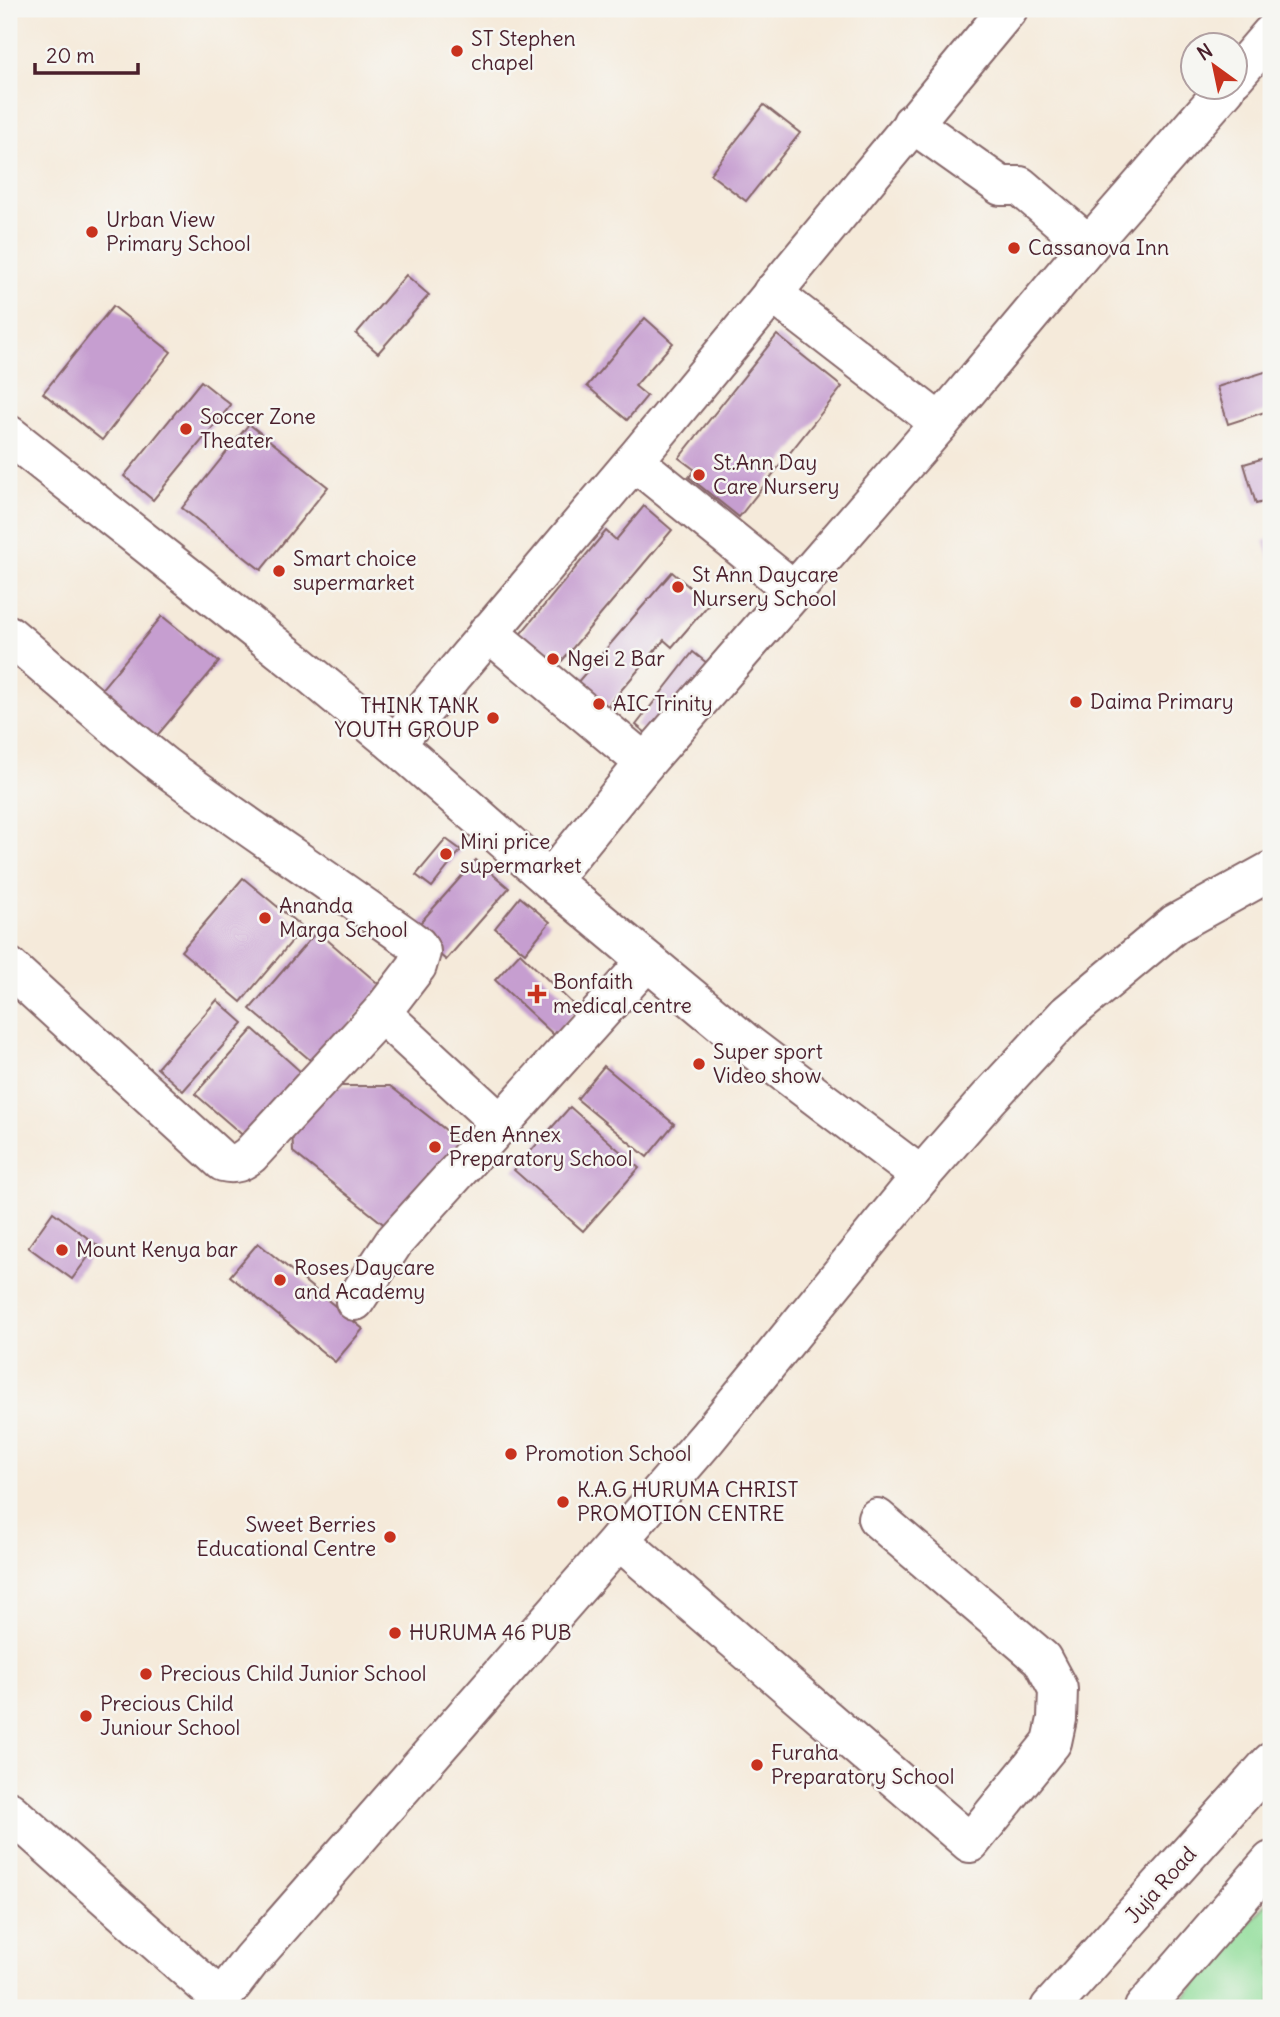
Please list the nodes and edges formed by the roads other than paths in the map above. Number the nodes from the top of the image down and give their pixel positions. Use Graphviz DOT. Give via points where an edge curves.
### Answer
graph roads {
  1 [pos="1008,9"];
  2 [pos="1271,34"];
  3 [pos="1248,61"];
  4 [pos="1214,102"];
  5 [pos="912,123"];
  6 [pos="1089,245"];
  7 [pos="772,293"];
  8 [pos="940,423"];
  9 [pos="9,436"];
  10 [pos="634,461"];
  11 [pos="795,591"];
  12 [pos="488,632"];
  13 [pos="9,635"];
  14 [pos="395,744"];
  15 [pos="645,763"];
  16 [pos="1271,871"];
  17 [pos="550,880"];
  18 [pos="647,961"];
  19 [pos="9,967"];
  20 [pos="381,1013"];
  21 [pos="501,1124"];
  22 [pos="922,1176"];
  23 [pos="355,1300"];
  24 [pos="877,1518"];
  25 [pos="619,1540"];
  26 [pos="1271,1762"];
  27 [pos="9,1811"];
  28 [pos="1271,1861"];
  29 [pos="217,2004"];
  30 [pos="1051,2008"];
  31 [pos="1143,2008"];
  1 -- 5 [label="street"];
  2 -- 3 [label="street"];
  4 -- 6 [label="street"];
  5 -- 6 [label="street" via="1001,186 1020,186"];
  5 -- 7 [label="street"];
  6 -- 8 [label="street"];
  7 -- 8 [label="street"];
  7 -- 10 [label="street"];
  8 -- 11 [label="street"];
  9 -- 14 [label="street"];
  10 -- 11 [label="street"];
  10 -- 12 [label="street"];
  11 -- 15 [label="street"];
  12 -- 14 [label="street"];
  12 -- 15 [label="street"];
  13 -- 20 [label="street" via="162,764 418,945 418,966"];
  14 -- 17 [label="street"];
  15 -- 17 [label="street"];
  16 -- 22 [label="street" via="1175,924 1067,1014"];
  17 -- 18 [label="street"];
  18 -- 21 [label="street"];
  18 -- 22 [label="street" via="747,1044"];
  19 -- 20 [label="street" via="223,1162 231,1164 250,1155"];
  20 -- 21 [label="street"];
  21 -- 23 [label="street" via="394,1242"];
  22 -- 25 [label="street"];
  24 -- 25 [label="street" via="1042,1659 1058,1689 1052,1742 970,1843"];
  25 -- 29 [label="street" via="260,1949"];
  26 -- 30 [label="street, Juja Road"];
  27 -- 29 [label="street"];
  28 -- 31 [label="street"];
}
